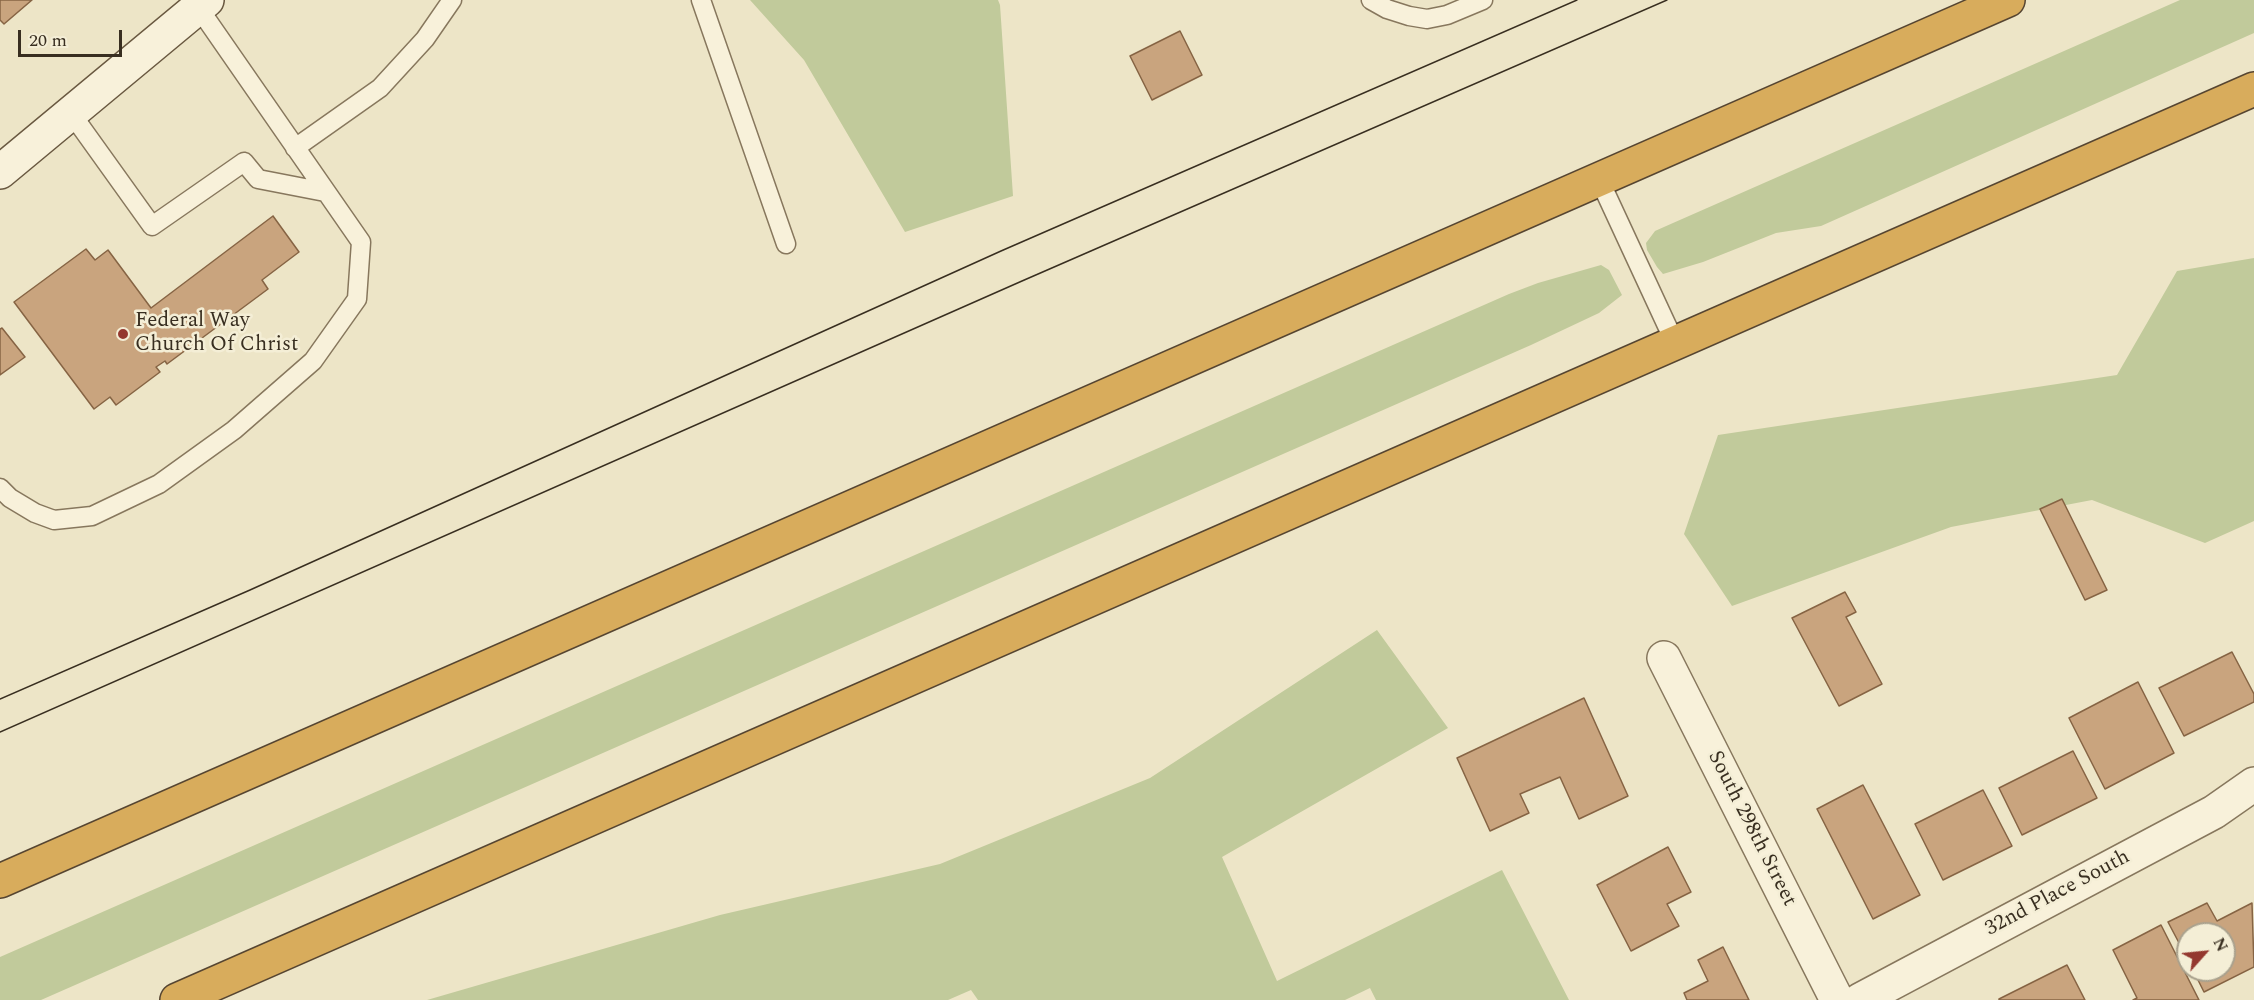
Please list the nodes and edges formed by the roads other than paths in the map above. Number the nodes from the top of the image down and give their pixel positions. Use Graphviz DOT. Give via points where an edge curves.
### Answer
graph roads {
  1 [pos="452,0"];
  2 [pos="701,0"];
  3 [pos="1371,0"];
  4 [pos="1483,0"];
  5 [pos="2008,0"];
  6 [pos="202,4"];
  7 [pos="2254,89"];
  8 [pos="71,113"];
  9 [pos="295,148"];
  10 [pos="0,172"];
  11 [pos="1599,179"];
  12 [pos="325,192"];
  13 [pos="786,244"];
  14 [pos="1675,343"];
  15 [pos="0,488"];
  16 [pos="1664,658"];
  17 [pos="2254,784"];
  18 [pos="0,881"];
  19 [pos="177,1000"];
  20 [pos="1837,1000"];
  21 [pos="1860,1000"];
  1 -- 9 [label="lane" via="425,39 380,88"];
  2 -- 13 [label="lane"];
  3 -- 4 [label="lane" via="1388,9 1427,19"];
  5 -- 11 [label="highway"];
  6 -- 8 [label="street"];
  6 -- 9 [label="lane"];
  7 -- 14 [label="highway"];
  8 -- 10 [label="street"];
  8 -- 12 [label="lane" via="152,226 244,162 258,179"];
  9 -- 12 [label="lane"];
  11 -- 14 [label="lane"];
  11 -- 18 [label="highway"];
  12 -- 15 [label="lane" via="361,242 357,299 313,360 234,430 159,484 92,516 54,520 9,498"];
  14 -- 19 [label="highway"];
  16 -- 20 [label="street, South 298th Street"];
  17 -- 21 [label="street, 32nd Place South" via="2214,812"];
}
